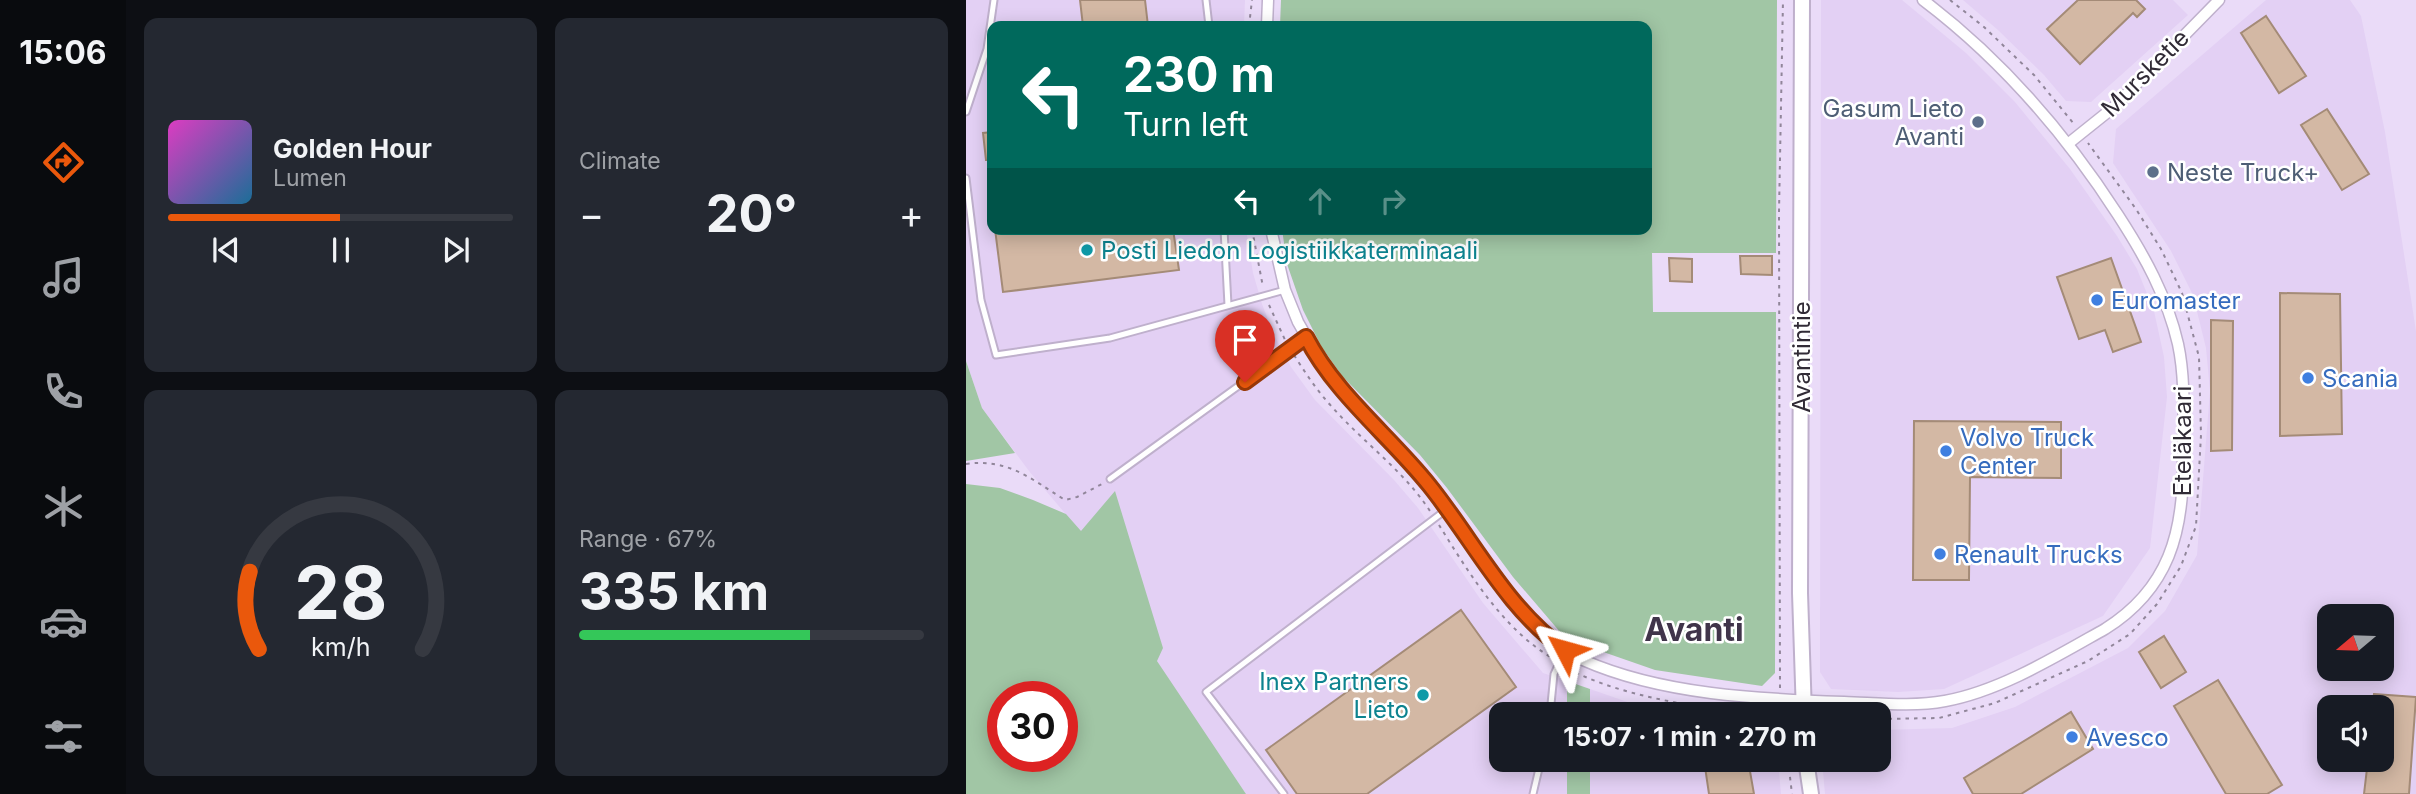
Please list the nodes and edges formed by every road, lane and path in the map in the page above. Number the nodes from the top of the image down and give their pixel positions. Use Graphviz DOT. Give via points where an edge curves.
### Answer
graph roads {
  1 [pos="993,0"];
  2 [pos="1206,0"];
  3 [pos="1252,0"];
  4 [pos="1268,0"];
  5 [pos="1783,0"];
  6 [pos="1802,0"];
  7 [pos="1923,0"];
  8 [pos="1950,0"];
  9 [pos="2219,0"];
  10 [pos="990,21"];
  11 [pos="1208,21"];
  12 [pos="1250,21"];
  13 [pos="1267,21"];
  14 [pos="987,48"];
  15 [pos="966,112"];
  16 [pos="2081,134"];
  17 [pos="2068,143"];
  18 [pos="966,178"];
  19 [pos="1224,235"];
  20 [pos="1272,235"];
  21 [pos="1285,290"];
  22 [pos="1228,305"];
  23 [pos="1306,337"];
  24 [pos="966,464"];
  25 [pos="1110,479"];
  26 [pos="1447,509"];
  27 [pos="1565,650"];
  28 [pos="1780,687"];
  29 [pos="1551,702"];
  30 [pos="1773,702"];
  31 [pos="1804,702"];
  32 [pos="1891,705"];
  33 [pos="1891,719"];
  34 [pos="1538,772"];
  35 [pos="1789,772"];
  36 [pos="1808,772"];
  37 [pos="1284,794"];
  38 [pos="1533,794"];
  39 [pos="1792,794"];
  40 [pos="1811,794"];
  1 -- 10 [label="lane"];
  2 -- 11 [label="lane"];
  3 -- 12 [label="path"];
  4 -- 13 [label="street"];
  5 -- 28 [label="path"];
  6 -- 31 [label="street, Avantintie" via="1800,593"];
  7 -- 17 [label="street, Eteläkaari" via="1983,50"];
  8 -- 16 [label="path" via="2034,75"];
  9 -- 16 [label="street, Mursketie" via="2114,107"];
  14 -- 15 [label="lane"];
  16 -- 17 [label="street, Mursketie"];
  16 -- 33 [label="path" via="2136,209 2182,292 2199,356 2196,526 2180,566 2157,604 2130,634 2088,662 1996,703 1939,718"];
  17 -- 32 [label="street, Eteläkaari" via="2142,252 2159,285 2178,343 2182,367 2181,517 2164,565 2140,601 2120,620 1970,695 1944,702"];
  18 -- 22 [label="lane" via="981,300 996,355 1110,338"];
  19 -- 22 [label="lane"];
  20 -- 21 [label="street, Eteläkaari"];
  21 -- 22 [label="lane"];
  21 -- 23 [label="street, Eteläkaari"];
  23 -- 25 [label="lane"];
  23 -- 26 [label="street, Eteläkaari" via="1327,373"];
  24 -- 25 [label="path" via="987,461 1018,471 1065,500"];
  26 -- 27 [label="street, Eteläkaari" via="1516,604"];
  26 -- 37 [label="lane" via="1206,692"];
  27 -- 29 [label="lane" via="1554,674"];
  27 -- 30 [label="street, Eteläkaari" via="1582,660 1662,683"];
  34 -- 38 [label="lane"];
  35 -- 39 [label="path"];
  36 -- 40 [label="street"];
}
